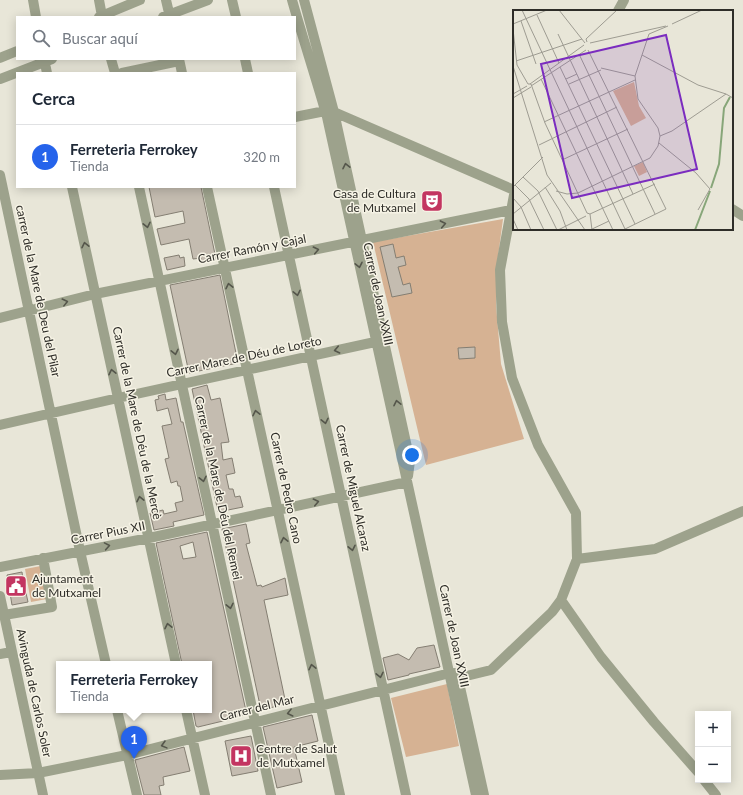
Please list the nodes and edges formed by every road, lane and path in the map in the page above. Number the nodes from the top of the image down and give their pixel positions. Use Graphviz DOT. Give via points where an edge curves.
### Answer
graph roads {
  1 [pos="32,0"];
  2 [pos="99,0"];
  3 [pos="140,0"];
  4 [pos="166,0"];
  5 [pos="208,0"];
  6 [pos="232,0"];
  7 [pos="292,0"];
  8 [pos="304,0"];
  9 [pos="624,0"];
  10 [pos="619,10"];
  11 [pos="36,16"];
  12 [pos="101,16"];
  13 [pos="168,16"];
  14 [pos="236,16"];
  15 [pos="16,51"];
  16 [pos="0,58"];
  17 [pos="47,60"];
  18 [pos="111,60"];
  19 [pos="179,60"];
  20 [pos="245,60"];
  21 [pos="17,72"];
  22 [pos="47,72"];
  23 [pos="115,72"];
  24 [pos="126,72"];
  25 [pos="182,72"];
  26 [pos="248,72"];
  27 [pos="16,73"];
  28 [pos="0,79"];
  29 [pos="329,113"];
  30 [pos="296,117"];
  31 [pos="0,175"];
  32 [pos="72,188"];
  33 [pos="139,188"];
  34 [pos="207,188"];
  35 [pos="274,188"];
  36 [pos="513,190"];
  37 [pos="513,200"];
  38 [pos="511,210"];
  39 [pos="733,210"];
  40 [pos="743,216"];
  41 [pos="358,241"];
  42 [pos="288,255"];
  43 [pos="225,268"];
  44 [pos="160,281"];
  45 [pos="95,294"];
  46 [pos="30,311"];
  47 [pos="0,318"];
  48 [pos="375,342"];
  49 [pos="310,356"];
  50 [pos="247,370"];
  51 [pos="182,384"];
  52 [pos="118,398"];
  53 [pos="50,414"];
  54 [pos="0,425"];
  55 [pos="407,482"];
  56 [pos="341,496"];
  57 [pos="278,510"];
  58 [pos="743,511"];
  59 [pos="212,524"];
  60 [pos="149,538"];
  61 [pos="80,551"];
  62 [pos="43,558"];
  63 [pos="577,559"];
  64 [pos="0,567"];
  65 [pos="0,596"];
  66 [pos="561,600"];
  67 [pos="4,615"];
  68 [pos="11,652"];
  69 [pos="0,654"];
  70 [pos="105,661"];
  71 [pos="175,661"];
  72 [pos="454,675"];
  73 [pos="383,689"];
  74 [pos="320,705"];
  75 [pos="118,713"];
  76 [pos="187,713"];
  77 [pos="255,722"];
  78 [pos="192,738"];
  79 [pos="127,754"];
  80 [pos="695,769"];
  81 [pos="38,773"];
  82 [pos="0,775"];
  83 [pos="706,783"];
  84 [pos="43,795"];
  85 [pos="137,795"];
  86 [pos="205,795"];
  87 [pos="271,795"];
  88 [pos="340,795"];
  89 [pos="406,795"];
  90 [pos="476,795"];
  91 [pos="484,795"];
  92 [pos="716,795"];
  1 -- 11 [label="street"];
  2 -- 12 [label="street"];
  3 -- 12 [label="street"];
  4 -- 13 [label="street"];
  5 -- 13 [label="street"];
  6 -- 14 [label="street"];
  7 -- 29 [label="street, Carrer de Joan XXIII"];
  8 -- 29 [label="street, Carrer de Joan XXIII"];
  9 -- 10 [label="street"];
  15 -- 16 [label="street"];
  17 -- 21 [label="street"];
  17 -- 22 [label="street"];
  18 -- 23 [label="street"];
  19 -- 24 [label="street"];
  19 -- 25 [label="street"];
  20 -- 26 [label="street"];
  27 -- 28 [label="street"];
  29 -- 30 [label="street"];
  29 -- 36 [label="street"];
  29 -- 41 [label="street, Carrer de Joan XXIII"];
  31 -- 46 [label="street, carrer de la Mare de Deu del Pilar"];
  45 -- 32 [label="street, Carrer de la Mare de Déu de la Mercè, one-way"];
  33 -- 44 [label="street, Carrer de la Mare de Déu del Remei, one-way"];
  34 -- 43 [label="street, Carrer de Pedro Cano"];
  35 -- 42 [label="street, Carrer de Miguel Alcaraz"];
  37 -- 38 [label="street"];
  41 -- 38 [label="street, Carrer Ramón y Cajal, one-way"];
  38 -- 63 [label="street" via="500,270 502,322 512,378 538,445 576,513"];
  39 -- 40 [label="street"];
  42 -- 41 [label="street, Carrer Ramón y Cajal, one-way"];
  41 -- 48 [label="street, Carrer de Joan XXIII, one-way"];
  55 -- 41 [label="street, Carrer de Joan XXIII, one-way" via="410,461"];
  42 -- 43 [label="street, Carrer Ramón y Cajal"];
  42 -- 49 [label="street, Carrer de Miguel Alcaraz, one-way"];
  43 -- 44 [label="street, Carrer Ramón y Cajal"];
  50 -- 43 [label="street, Carrer de Pedro Cano, one-way"];
  44 -- 45 [label="street, Carrer Ramón y Cajal"];
  44 -- 51 [label="street, Carrer de la Mare de Déu del Remei, one-way"];
  46 -- 45 [label="street, Carrer Ramón y Cajal, one-way"];
  52 -- 45 [label="street, Carrer de la Mare de Déu de la Mercè, one-way"];
  46 -- 47 [label="street, Carrer Ramón y Cajal"];
  46 -- 53 [label="street, carrer de la Mare de Deu del Pilar"];
  48 -- 49 [label="street, Carrer Mare de Déu de Loreto, one-way"];
  48 -- 55 [label="street, Carrer de Joan XXIII"];
  49 -- 50 [label="street, Carrer Mare de Déu de Loreto"];
  49 -- 56 [label="street, Carrer de Miguel Alcaraz, one-way"];
  50 -- 51 [label="street, Carrer Mare de Déu de Loreto"];
  57 -- 50 [label="street, Carrer de Pedro Cano, one-way"];
  51 -- 52 [label="street, Carrer Mare de Déu de Loreto"];
  51 -- 59 [label="street, Carrer de la Mare de Déu del Remei, one-way"];
  52 -- 53 [label="street, Carrer Mare de Déu de Loreto"];
  60 -- 52 [label="street, Carrer de la Mare de Déu de la Mercè, one-way"];
  53 -- 54 [label="street, Carrer Mare de Déu de Loreto"];
  53 -- 61 [label="street, carrer de la Mare de Deu del Pilar"];
  55 -- 56 [label="street, Carrer Pius XII"];
  55 -- 72 [label="street, Carrer de Joan XXIII" via="446,656"];
  57 -- 56 [label="street, Carrer Pius XII, one-way"];
  56 -- 73 [label="street, Carrer de Miguel Alcaraz, one-way"];
  57 -- 59 [label="street, Carrer Pius XII"];
  74 -- 57 [label="street, Carrer de Pedro Cano, one-way"];
  58 -- 63 [label="street" via="655,549"];
  59 -- 60 [label="street, Carrer Pius XII"];
  59 -- 77 [label="street, Carrer de la Mare de Déu del Remei, one-way"];
  61 -- 60 [label="street, Carrer Pius XII, one-way"];
  71 -- 60 [label="street, Carrer de la Mare de Déu de la Mercè, one-way"];
  61 -- 62 [label="street, Carrer Pius XII"];
  61 -- 70 [label="street, carrer de la Mare de Deu del Pilar"];
  62 -- 64 [label="street, Carrer Pius XII"];
  62 -- 67 [label="street" via="52,606"];
  63 -- 66 [label="street, Carrer del Mar"];
  65 -- 67 [label="street, Avinguda de Carlos Soler"];
  66 -- 72 [label="street, Carrer del Mar" via="552,612 491,670"];
  66 -- 80 [label="street" via="611,669"];
  67 -- 68 [label="street, Avinguda de Carlos Soler"];
  68 -- 69 [label="street"];
  68 -- 81 [label="street, Avinguda de Carlos Soler"];
  72 -- 73 [label="street, Carrer del Mar"];
  72 -- 90 [label="street, Carrer de Joan XXIII"];
  72 -- 91 [label="street, Carrer de Joan XXIII"];
  73 -- 74 [label="street, Carrer del Mar"];
  73 -- 89 [label="street, Carrer de Miguel Alcaraz"];
  74 -- 77 [label="street, Carrer del Mar, one-way"];
  74 -- 88 [label="street, Carrer de Pedro Cano"];
  75 -- 79 [label="street"];
  76 -- 78 [label="street"];
  77 -- 78 [label="street, Carrer del Mar"];
  77 -- 87 [label="street, Carrer de la Mare de Déu del Remei"];
  78 -- 79 [label="street, Carrer del Mar, one-way"];
  78 -- 86 [label="street"];
  79 -- 81 [label="street, Carrer del Mar"];
  79 -- 85 [label="street"];
  81 -- 82 [label="street, Carrer del Mar"];
  81 -- 84 [label="street, Avinguda de Carlos Soler"];
  83 -- 92 [label="street"];
}
